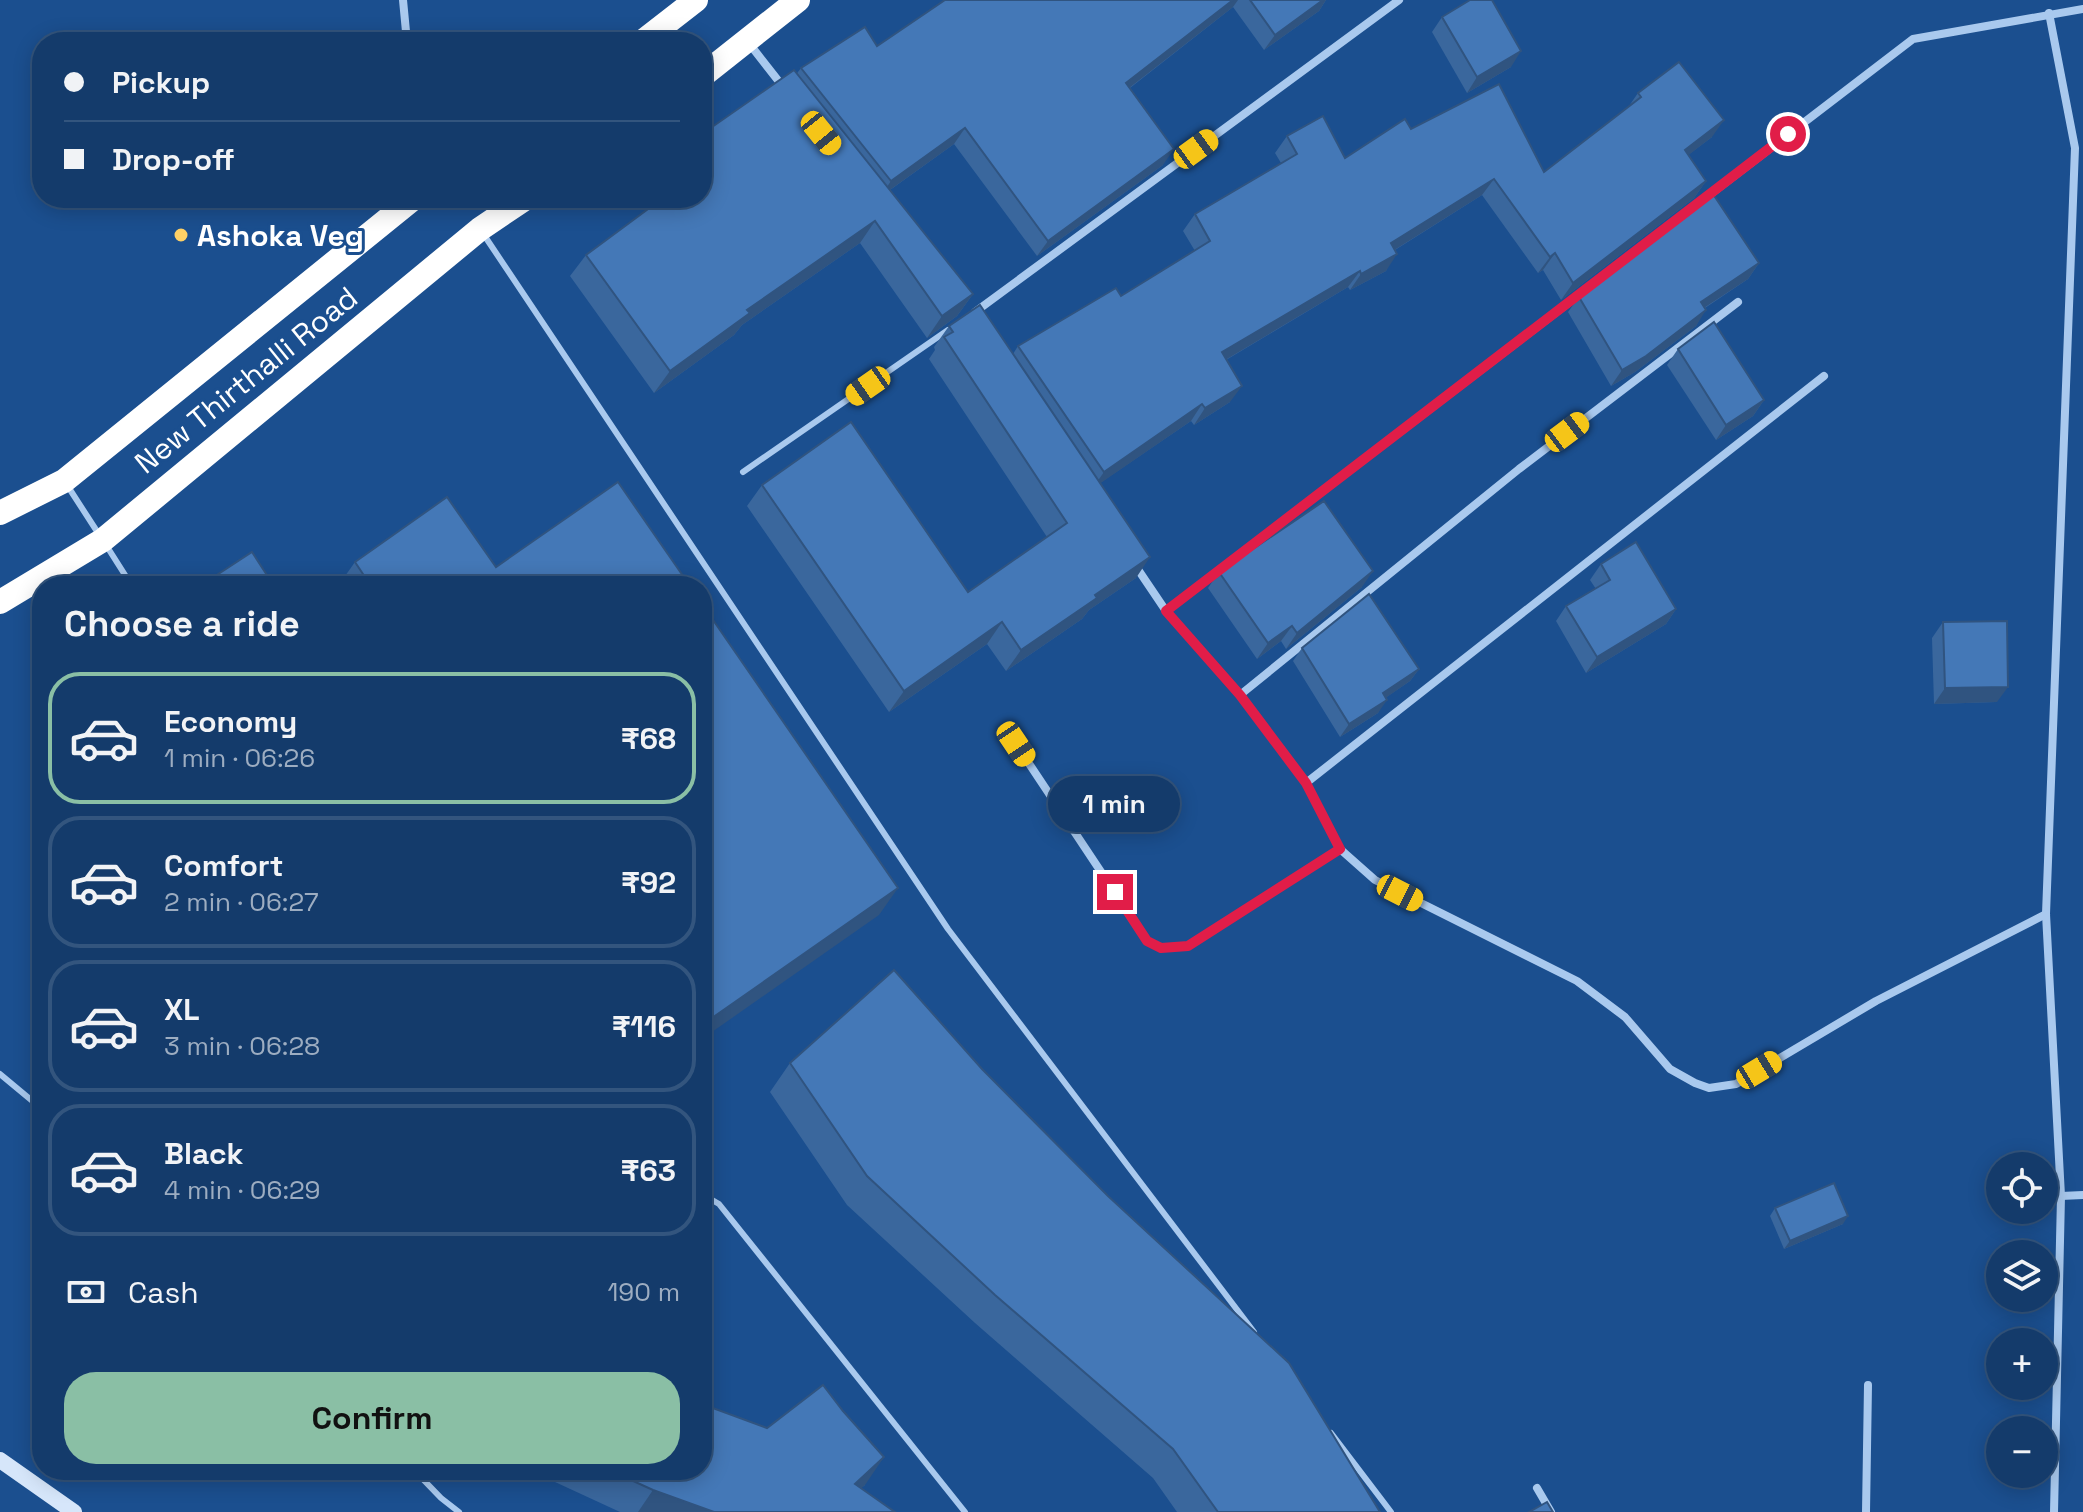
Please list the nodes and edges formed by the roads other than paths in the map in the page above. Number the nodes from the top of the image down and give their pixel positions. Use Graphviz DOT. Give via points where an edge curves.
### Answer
graph roads {
  1 [pos="403,0"];
  2 [pos="696,0"];
  3 [pos="798,0"];
  4 [pos="1399,0"];
  5 [pos="2083,9"];
  6 [pos="2049,13"];
  7 [pos="406,32"];
  8 [pos="655,32"];
  9 [pos="747,41"];
  10 [pos="712,68"];
  11 [pos="795,101"];
  12 [pos="402,208"];
  13 [pos="511,208"];
  14 [pos="480,229"];
  15 [pos="1738,302"];
  16 [pos="967,317"];
  17 [pos="955,325"];
  18 [pos="1824,376"];
  19 [pos="743,472"];
  20 [pos="64,481"];
  21 [pos="0,513"];
  22 [pos="103,540"];
  23 [pos="1132,560"];
  24 [pos="43,576"];
  25 [pos="126,576"];
  26 [pos="712,576"];
  27 [pos="712,576"];
  28 [pos="32,583"];
  29 [pos="0,602"];
  30 [pos="1166,611"];
  31 [pos="1240,695"];
  32 [pos="1016,744"];
  33 [pos="1306,783"];
  34 [pos="1340,849"];
  35 [pos="2046,914"];
  36 [pos="0,1074"];
  37 [pos="32,1101"];
  38 [pos="2083,1195"];
  39 [pos="2061,1196"];
  40 [pos="712,1200"];
  41 [pos="1256,1335"];
  42 [pos="1868,1385"];
  43 [pos="1323,1423"];
  44 [pos="0,1460"];
  45 [pos="424,1480"];
  46 [pos="1537,1488"];
  47 [pos="74,1512"];
  48 [pos="459,1512"];
  49 [pos="965,1512"];
  50 [pos="1391,1512"];
  51 [pos="1551,1512"];
  52 [pos="1866,1512"];
  53 [pos="2054,1512"];
  1 -- 7 [label="street"];
  2 -- 8 [label="highway"];
  3 -- 9 [label="highway"];
  4 -- 16 [label="street"];
  5 -- 6 [label="street"];
  6 -- 30 [label="street" via="1913,39"];
  6 -- 35 [label="street" via="2075,148"];
  9 -- 10 [label="highway"];
  9 -- 11 [label="street"];
  12 -- 20 [label="highway"];
  13 -- 14 [label="highway, New Thirthalli Road"];
  14 -- 22 [label="highway, New Thirthalli Road"];
  14 -- 26 [label="lane"];
  15 -- 31 [label="street" via="1519,469"];
  17 -- 19 [label="lane"];
  18 -- 33 [label="street"];
  20 -- 21 [label="highway"];
  20 -- 22 [label="lane"];
  22 -- 24 [label="highway, New Thirthalli Road"];
  22 -- 25 [label="lane"];
  23 -- 30 [label="street"];
  27 -- 41 [label="lane" via="948,929"];
  28 -- 29 [label="highway, New Thirthalli Road"];
  30 -- 31 [label="street"];
  31 -- 33 [label="street"];
  32 -- 34 [label="street" via="1147,941 1161,948 1188,946"];
  33 -- 34 [label="street"];
  34 -- 35 [label="street" via="1375,880 1577,981 1625,1017 1670,1069 1709,1088 1736,1084 1876,1001"];
  35 -- 39 [label="street"];
  36 -- 37 [label="lane"];
  38 -- 39 [label="street"];
  39 -- 53 [label="street"];
  40 -- 49 [label="lane"];
  42 -- 52 [label="street"];
  43 -- 50 [label="lane"];
  44 -- 47 [label="street"];
  45 -- 48 [label="lane"];
  46 -- 51 [label="street"];
}
